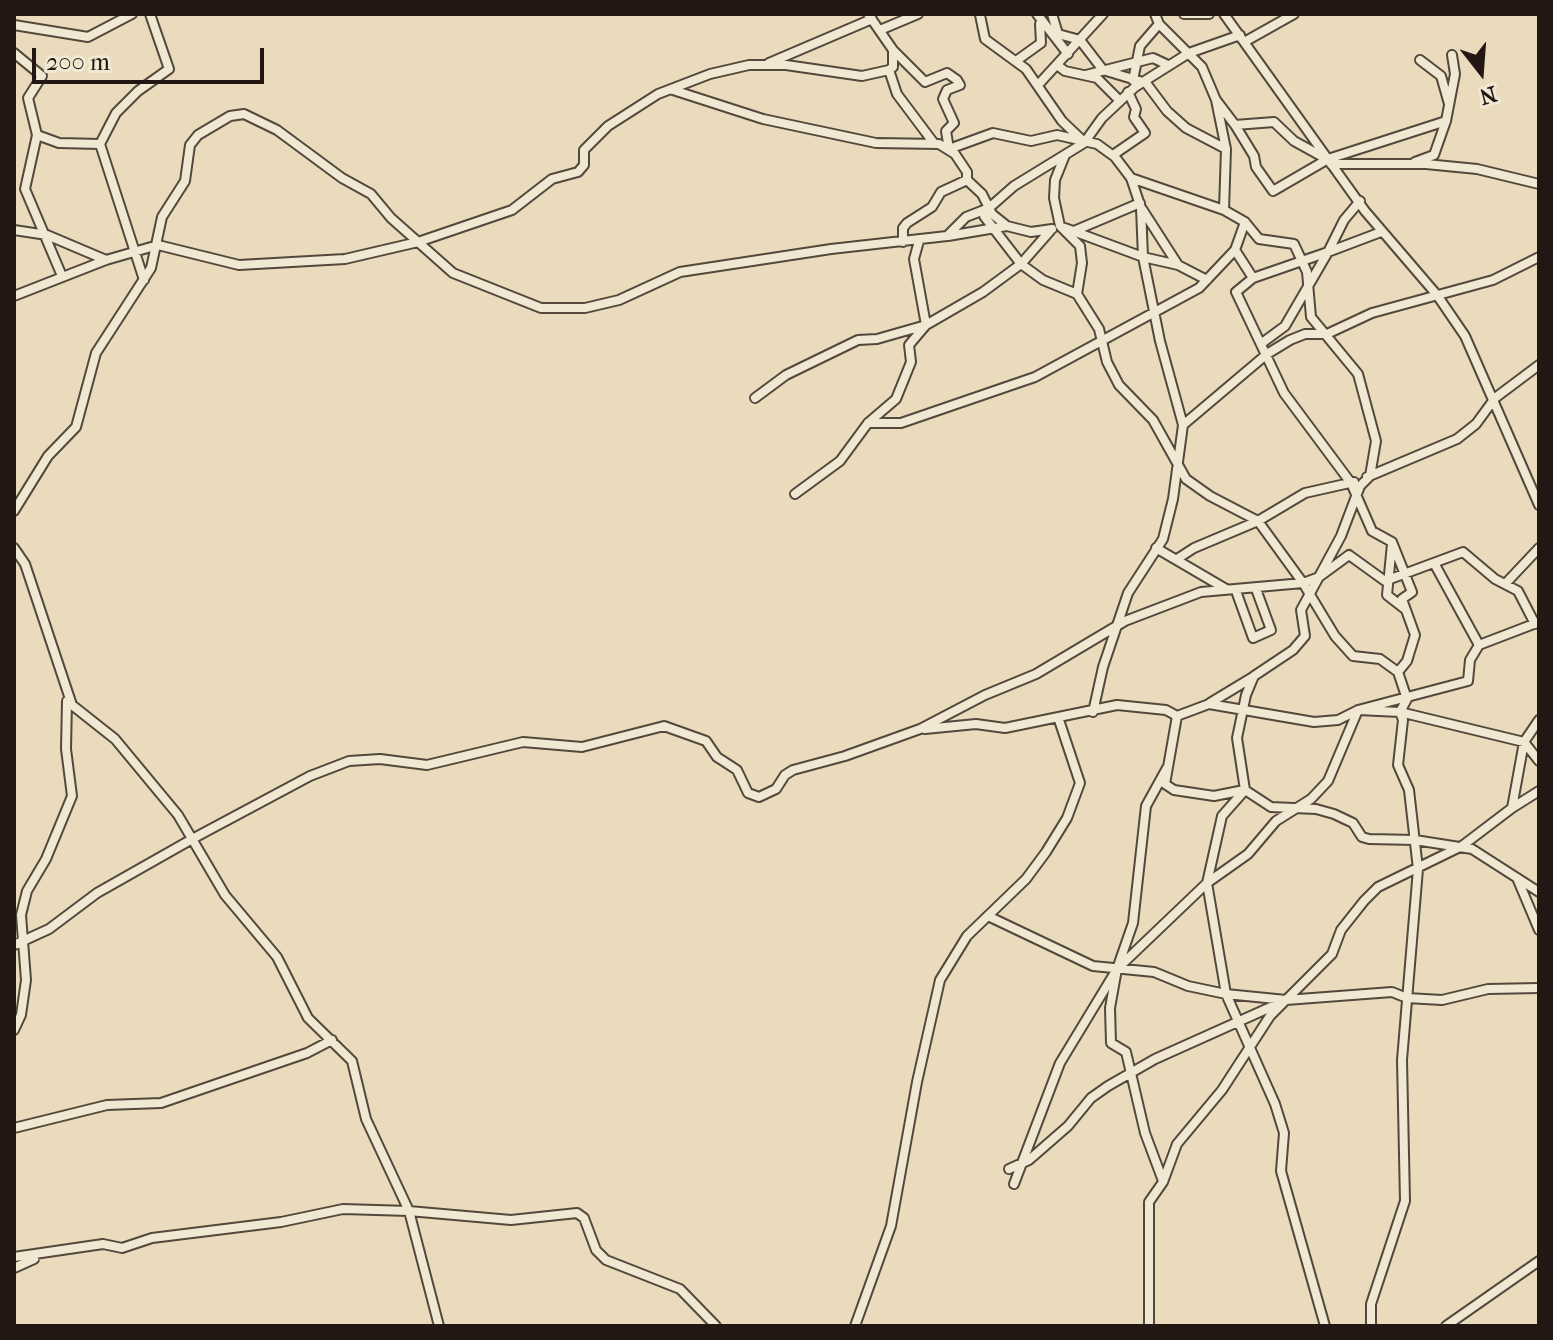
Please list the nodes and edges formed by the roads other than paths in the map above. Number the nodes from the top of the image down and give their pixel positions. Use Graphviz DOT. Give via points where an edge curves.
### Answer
graph roads {
  1 [pos="132,14"];
  2 [pos="150,14"];
  3 [pos="918,14"];
  4 [pos="980,14"];
  5 [pos="1052,14"];
  6 [pos="1095,14"];
  7 [pos="1103,14"];
  8 [pos="1155,14"];
  9 [pos="1184,14"];
  10 [pos="1209,14"];
  11 [pos="1224,14"];
  12 [pos="1294,14"];
  13 [pos="870,16"];
  14 [pos="1038,18"];
  15 [pos="1159,24"];
  16 [pos="14,25"];
  17 [pos="1089,26"];
  18 [pos="880,30"];
  19 [pos="1243,38"];
  20 [pos="1080,40"];
  21 [pos="893,50"];
  22 [pos="14,53"];
  23 [pos="1189,53"];
  24 [pos="1068,54"];
  25 [pos="1452,55"];
  26 [pos="1420,60"];
  27 [pos="1016,61"];
  28 [pos="1137,64"];
  29 [pos="765,65"];
  30 [pos="1057,65"];
  31 [pos="1168,65"];
  32 [pos="889,70"];
  33 [pos="1103,70"];
  34 [pos="1086,75"];
  35 [pos="1134,77"];
  36 [pos="1146,83"];
  37 [pos="1038,85"];
  38 [pos="672,90"];
  39 [pos="1128,94"];
  40 [pos="1216,100"];
  41 [pos="1120,101"];
  42 [pos="1450,107"];
  43 [pos="1446,121"];
  44 [pos="1235,125"];
  45 [pos="37,135"];
  46 [pos="933,142"];
  47 [pos="1084,143"];
  48 [pos="100,144"];
  49 [pos="949,149"];
  50 [pos="1226,149"];
  51 [pos="1065,154"];
  52 [pos="1113,155"];
  53 [pos="1329,161"];
  54 [pos="1405,165"];
  55 [pos="1131,178"];
  56 [pos="967,180"];
  57 [pos="1539,184"];
  58 [pos="1360,201"];
  59 [pos="1140,206"];
  60 [pos="989,208"];
  61 [pos="1224,210"];
  62 [pos="1245,222"];
  63 [pos="1007,226"];
  64 [pos="1060,226"];
  65 [pos="993,227"];
  66 [pos="14,230"];
  67 [pos="1050,231"];
  68 [pos="1074,231"];
  69 [pos="1381,232"];
  70 [pos="47,235"];
  71 [pos="947,236"];
  72 [pos="919,241"];
  73 [pos="418,242"];
  74 [pos="903,242"];
  75 [pos="158,245"];
  76 [pos="136,250"];
  77 [pos="1235,250"];
  78 [pos="1328,252"];
  79 [pos="1143,257"];
  80 [pos="1539,257"];
  81 [pos="106,260"];
  82 [pos="1302,262"];
  83 [pos="1021,264"];
  84 [pos="1178,265"];
  85 [pos="62,276"];
  86 [pos="1253,278"];
  87 [pos="144,280"];
  88 [pos="1207,280"];
  89 [pos="1306,289"];
  90 [pos="1077,294"];
  91 [pos="1437,295"];
  92 [pos="14,296"];
  93 [pos="1156,312"];
  94 [pos="926,325"];
  95 [pos="1327,334"];
  96 [pos="1102,338"];
  97 [pos="1262,343"];
  98 [pos="1267,354"];
  99 [pos="1539,365"];
  100 [pos="755,398"];
  101 [pos="1495,398"];
  102 [pos="868,423"];
  103 [pos="1183,425"];
  104 [pos="1179,463"];
  105 [pos="1370,476"];
  106 [pos="1351,483"];
  107 [pos="795,494"];
  108 [pos="1357,497"];
  109 [pos="1539,505"];
  110 [pos="14,511"];
  111 [pos="1258,521"];
  112 [pos="1392,542"];
  113 [pos="14,548"];
  114 [pos="1156,548"];
  115 [pos="1539,548"];
  116 [pos="1177,559"];
  117 [pos="1434,563"];
  118 [pos="1406,572"];
  119 [pos="1319,577"];
  120 [pos="1385,581"];
  121 [pos="1303,583"];
  122 [pos="1506,583"];
  123 [pos="1256,589"];
  124 [pos="1231,590"];
  125 [pos="1307,595"];
  126 [pos="1405,609"];
  127 [pos="1537,623"];
  128 [pos="1115,627"];
  129 [pos="1479,645"];
  130 [pos="1398,672"];
  131 [pos="1254,676"];
  132 [pos="66,696"];
  133 [pos="1407,699"];
  134 [pos="1209,704"];
  135 [pos="1358,710"];
  136 [pos="1241,711"];
  137 [pos="1093,712"];
  138 [pos="1400,712"];
  139 [pos="1177,716"];
  140 [pos="1059,720"];
  141 [pos="1539,720"];
  142 [pos="920,729"];
  143 [pos="1524,742"];
  144 [pos="1539,761"];
  145 [pos="1167,768"];
  146 [pos="1245,790"];
  147 [pos="1539,791"];
  148 [pos="1512,808"];
  149 [pos="1295,810"];
  150 [pos="194,838"];
  151 [pos="1415,840"];
  152 [pos="1459,848"];
  153 [pos="1418,869"];
  154 [pos="1517,877"];
  155 [pos="1207,883"];
  156 [pos="1539,892"];
  157 [pos="990,917"];
  158 [pos="1539,930"];
  159 [pos="18,943"];
  160 [pos="1117,969"];
  161 [pos="1539,988"];
  162 [pos="1226,994"];
  163 [pos="1407,998"];
  164 [pos="1286,1000"];
  165 [pos="1236,1022"];
  166 [pos="14,1030"];
  167 [pos="332,1040"];
  168 [pos="1250,1047"];
  169 [pos="1133,1074"];
  170 [pos="14,1128"];
  171 [pos="1023,1163"];
  172 [pos="1009,1169"];
  173 [pos="1163,1182"];
  174 [pos="1014,1184"];
  175 [pos="409,1211"];
  176 [pos="42,1255"];
  177 [pos="14,1257"];
  178 [pos="1539,1261"];
  179 [pos="14,1268"];
  180 [pos="439,1326"];
  181 [pos="716,1326"];
  182 [pos="855,1326"];
  183 [pos="1149,1326"];
  184 [pos="1325,1326"];
  185 [pos="1371,1326"];
  186 [pos="1446,1326"];
  1 -- 16 [label="street" via="88,37"];
  2 -- 48 [label="street" via="169,69 116,113"];
  3 -- 18 [label="street"];
  4 -- 27 [label="street" via="985,39"];
  5 -- 20 [label="street" via="1058,34"];
  6 -- 17 [label="street"];
  7 -- 17 [label="street"];
  8 -- 15 [label="street"];
  9 -- 10 [label="street"];
  11 -- 19 [label="street"];
  12 -- 19 [label="street"];
  13 -- 18 [label="street"];
  13 -- 29 [label="street"];
  14 -- 24 [label="street"];
  14 -- 27 [label="street" via="1041,43"];
  15 -- 23 [label="street"];
  15 -- 28 [label="street" via="1140,46"];
  17 -- 20 [label="street"];
  18 -- 21 [label="street"];
  19 -- 23 [label="street"];
  19 -- 53 [label="street"];
  20 -- 24 [label="street"];
  20 -- 33 [label="street"];
  21 -- 32 [label="street"];
  21 -- 49 [label="street" via="925,82 947,73 960,85 947,90 943,99 954,123 946,131"];
  22 -- 45 [label="street" via="42,76 28,98"];
  23 -- 31 [label="street"];
  23 -- 40 [label="street" via="1202,67"];
  24 -- 30 [label="street"];
  25 -- 42 [label="street"];
  26 -- 42 [label="street" via="1441,76"];
  27 -- 37 [label="street"];
  28 -- 31 [label="street" via="1153,58"];
  28 -- 33 [label="street"];
  28 -- 35 [label="street"];
  29 -- 32 [label="street" via="862,76"];
  29 -- 38 [label="street" via="710,74"];
  30 -- 34 [label="street"];
  30 -- 37 [label="street"];
  31 -- 36 [label="street"];
  32 -- 46 [label="street" via="902,104"];
  33 -- 34 [label="street"];
  33 -- 35 [label="street"];
  34 -- 41 [label="street" via="1097,78"];
  35 -- 36 [label="street"];
  35 -- 39 [label="street"];
  36 -- 39 [label="street"];
  36 -- 50 [label="street" via="1186,128"];
  37 -- 47 [label="street"];
  38 -- 46 [label="street" via="763,119 876,143"];
  38 -- 73 [label="street" via="630,110 590,141 578,172 552,179 512,210"];
  39 -- 41 [label="street"];
  39 -- 52 [label="street" via="1145,133"];
  40 -- 44 [label="street"];
  40 -- 50 [label="street"];
  41 -- 47 [label="street"];
  42 -- 43 [label="street"];
  43 -- 53 [label="street"];
  43 -- 54 [label="street" via="1434,155"];
  44 -- 53 [label="street" via="1274,122"];
  44 -- 53 [label="street" via="1273,191"];
  45 -- 48 [label="street" via="59,143"];
  45 -- 70 [label="street" via="25,189"];
  46 -- 49 [label="street"];
  47 -- 49 [label="street" via="1057,135 1031,141 993,133"];
  47 -- 51 [label="street"];
  47 -- 52 [label="street" via="1097,144"];
  48 -- 76 [label="street"];
  49 -- 56 [label="street" via="967,172"];
  50 -- 61 [label="street"];
  51 -- 60 [label="street"];
  51 -- 64 [label="street" via="1055,180"];
  52 -- 55 [label="street"];
  53 -- 54 [label="street"];
  53 -- 58 [label="street"];
  54 -- 57 [label="street" via="1477,169"];
  55 -- 59 [label="street"];
  55 -- 61 [label="street"];
  56 -- 60 [label="street"];
  56 -- 74 [label="street" via="941,192 932,207 907,223"];
  58 -- 69 [label="street"];
  58 -- 78 [label="street"];
  59 -- 68 [label="street"];
  59 -- 79 [label="street"];
  59 -- 84 [label="street"];
  60 -- 63 [label="street"];
  60 -- 65 [label="street" via="984,216"];
  60 -- 71 [label="street" via="966,217"];
  61 -- 62 [label="street"];
  62 -- 77 [label="street"];
  62 -- 82 [label="street" via="1259,239 1294,244"];
  63 -- 65 [label="street"];
  63 -- 67 [label="street"];
  64 -- 67 [label="street"];
  64 -- 68 [label="street"];
  64 -- 90 [label="street" via="1080,246"];
  65 -- 71 [label="street"];
  65 -- 83 [label="street"];
  66 -- 70 [label="street"];
  67 -- 83 [label="street"];
  68 -- 79 [label="street"];
  69 -- 78 [label="street"];
  69 -- 91 [label="street"];
  70 -- 81 [label="street"];
  70 -- 85 [label="street"];
  71 -- 72 [label="street"];
  72 -- 74 [label="street"];
  72 -- 94 [label="street" via="914,259"];
  73 -- 74 [label="street" via="453,273 551,311 619,300 680,272"];
  73 -- 75 [label="street" via="345,259 239,265"];
  73 -- 75 [label="street" via="371,194 244,114 212,126 190,145 185,181 162,217"];
  75 -- 76 [label="street"];
  75 -- 87 [label="street"];
  76 -- 81 [label="street"];
  76 -- 87 [label="street"];
  77 -- 86 [label="street"];
  77 -- 88 [label="street"];
  78 -- 82 [label="street"];
  78 -- 89 [label="street"];
  79 -- 84 [label="street"];
  79 -- 93 [label="street"];
  80 -- 91 [label="street" via="1493,280"];
  81 -- 85 [label="street"];
  82 -- 86 [label="street"];
  82 -- 89 [label="street"];
  83 -- 90 [label="street"];
  83 -- 94 [label="street"];
  84 -- 88 [label="street"];
  85 -- 92 [label="street"];
  86 -- 97 [label="street" via="1236,292"];
  87 -- 110 [label="street" via="96,353 76,427 48,456"];
  88 -- 93 [label="street"];
  89 -- 95 [label="street" via="1311,317"];
  89 -- 97 [label="street" via="1285,326"];
  90 -- 96 [label="street"];
  91 -- 95 [label="street" via="1372,313"];
  91 -- 101 [label="street" via="1465,336"];
  93 -- 96 [label="street"];
  93 -- 103 [label="street"];
  94 -- 100 [label="street" via="858,340 786,375"];
  94 -- 102 [label="street" via="909,345 904,387"];
  95 -- 98 [label="street" via="1305,334"];
  95 -- 105 [label="street" via="1358,374 1376,429"];
  96 -- 102 [label="street" via="1035,377 901,423"];
  96 -- 104 [label="street" via="1119,385 1153,420"];
  97 -- 98 [label="street"];
  98 -- 103 [label="street"];
  98 -- 106 [label="street" via="1284,393"];
  99 -- 101 [label="street"];
  101 -- 105 [label="street" via="1457,439"];
  101 -- 109 [label="street"];
  102 -- 107 [label="street" via="840,461"];
  103 -- 104 [label="street"];
  104 -- 111 [label="street" via="1186,479"];
  104 -- 114 [label="street" via="1168,522"];
  105 -- 106 [label="street"];
  105 -- 108 [label="street"];
  106 -- 108 [label="street"];
  106 -- 111 [label="street" via="1305,493"];
  108 -- 112 [label="street" via="1372,531"];
  108 -- 119 [label="street"];
  111 -- 116 [label="street"];
  111 -- 121 [label="street"];
  112 -- 118 [label="street"];
  112 -- 120 [label="street"];
  113 -- 132 [label="street" via="25,564"];
  114 -- 116 [label="street"];
  114 -- 128 [label="street" via="1128,593"];
  115 -- 122 [label="street"];
  116 -- 124 [label="street"];
  117 -- 118 [label="street"];
  117 -- 122 [label="street" via="1463,552"];
  117 -- 129 [label="street"];
  118 -- 120 [label="street"];
  118 -- 126 [label="street" via="1412,592 1402,599"];
  119 -- 120 [label="street" via="1349,555"];
  119 -- 121 [label="street"];
  119 -- 125 [label="street"];
  120 -- 126 [label="street" via="1387,595"];
  121 -- 123 [label="street"];
  121 -- 125 [label="street"];
  122 -- 127 [label="street" via="1518,591"];
  123 -- 124 [label="street"];
  123 -- 124 [label="street" via="1271,630 1253,638"];
  124 -- 128 [label="street" via="1188,597"];
  125 -- 130 [label="street" via="1353,656 1380,659"];
  125 -- 131 [label="street" via="1301,610 1305,636"];
  126 -- 130 [label="street" via="1415,635"];
  127 -- 129 [label="street"];
  128 -- 137 [label="street"];
  128 -- 142 [label="street" via="1036,674"];
  129 -- 133 [label="street" via="1470,660 1468,681"];
  130 -- 133 [label="street"];
  131 -- 134 [label="street"];
  131 -- 136 [label="street"];
  132 -- 150 [label="street" via="83,717 115,739"];
  132 -- 159 [label="street" via="72,796 27,891"];
  133 -- 135 [label="street"];
  133 -- 138 [label="street"];
  134 -- 136 [label="street"];
  134 -- 139 [label="street"];
  135 -- 136 [label="street" via="1338,720 1314,722"];
  135 -- 138 [label="street"];
  135 -- 149 [label="street" via="1328,781"];
  136 -- 146 [label="street" via="1237,738"];
  137 -- 139 [label="street" via="1126,706"];
  137 -- 140 [label="street"];
  138 -- 143 [label="street"];
  138 -- 151 [label="street" via="1398,765 1409,790"];
  139 -- 145 [label="street"];
  140 -- 142 [label="street" via="1005,728 976,724"];
  140 -- 157 [label="street" via="1080,783 1046,852"];
  141 -- 143 [label="street"];
  142 -- 150 [label="street" via="793,770 776,789 759,797 748,793 737,770 717,757 706,741 664,726 582,747 523,742 427,765 349,761"];
  143 -- 144 [label="street"];
  143 -- 148 [label="street"];
  145 -- 146 [label="street" via="1165,784 1174,790 1214,796"];
  145 -- 160 [label="street" via="1146,806 1133,923"];
  146 -- 149 [label="street" via="1271,807"];
  146 -- 155 [label="street" via="1222,816"];
  147 -- 148 [label="street"];
  148 -- 152 [label="street"];
  149 -- 151 [label="street" via="1334,814 1369,839"];
  149 -- 155 [label="street"];
  150 -- 159 [label="street"];
  150 -- 167 [label="street" via="225,895 277,957 308,1018"];
  151 -- 152 [label="street"];
  151 -- 153 [label="street"];
  152 -- 153 [label="street"];
  152 -- 154 [label="street" via="1472,849"];
  153 -- 163 [label="street"];
  153 -- 164 [label="street" via="1378,887 1341,930 1332,954"];
  154 -- 156 [label="street"];
  154 -- 158 [label="street"];
  155 -- 160 [label="street"];
  155 -- 162 [label="street"];
  157 -- 160 [label="street" via="1093,966"];
  157 -- 182 [label="street" via="967,936 940,980 891,1226"];
  159 -- 166 [label="street" via="26,980"];
  160 -- 162 [label="street" via="1154,972"];
  160 -- 169 [label="street" via="1111,1043 1126,1052"];
  160 -- 171 [label="street" via="1060,1063"];
  161 -- 163 [label="street" via="1488,989 1442,1000"];
  162 -- 164 [label="street"];
  162 -- 165 [label="street"];
  163 -- 164 [label="street" via="1392,992 1360,992"];
  163 -- 185 [label="street" via="1402,1060 1405,1201 1375,1291"];
  164 -- 165 [label="street"];
  164 -- 168 [label="street"];
  165 -- 168 [label="street"];
  165 -- 169 [label="street"];
  167 -- 170 [label="street" via="161,1103 107,1105"];
  167 -- 175 [label="street" via="352,1061 366,1119"];
  168 -- 173 [label="street" via="1177,1144"];
  168 -- 184 [label="street" via="1284,1133 1281,1171"];
  169 -- 171 [label="street" via="1091,1098 1068,1126"];
  169 -- 173 [label="street" via="1145,1133"];
  171 -- 172 [label="street"];
  171 -- 174 [label="street"];
  173 -- 183 [label="street" via="1149,1202"];
  175 -- 176 [label="street" via="333,1211 152,1238 122,1248 103,1244"];
  175 -- 180 [label="street"];
  175 -- 181 [label="street" via="511,1220 581,1215 606,1260 680,1289"];
  176 -- 177 [label="street"];
  176 -- 179 [label="street"];
  178 -- 186 [label="street"];
}
